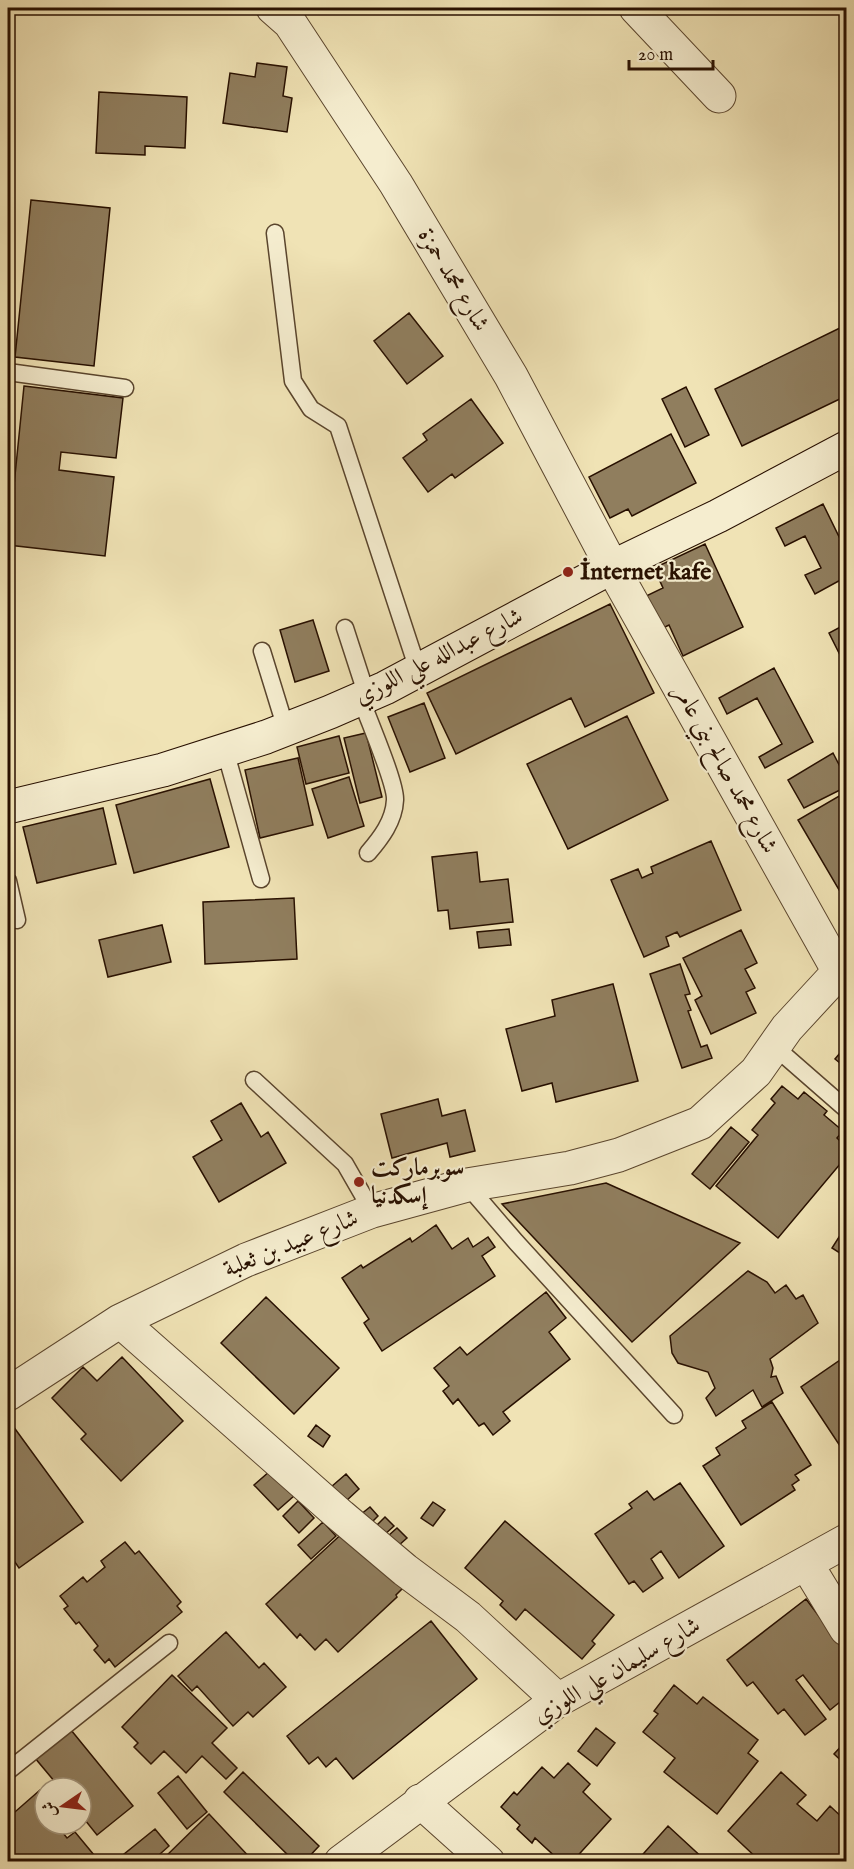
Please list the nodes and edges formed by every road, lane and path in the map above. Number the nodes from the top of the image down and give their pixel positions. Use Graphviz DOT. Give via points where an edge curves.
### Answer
graph roads {
  1 [pos="273,8"];
  2 [pos="636,8"];
  3 [pos="719,96"];
  4 [pos="274,233"];
  5 [pos="8,372"];
  6 [pos="125,388"];
  7 [pos="846,447"];
  8 [pos="612,567"];
  9 [pos="345,628"];
  10 [pos="262,651"];
  11 [pos="418,670"];
  12 [pos="364,697"];
  13 [pos="286,729"];
  14 [pos="225,750"];
  15 [pos="8,807"];
  16 [pos="368,853"];
  17 [pos="261,879"];
  18 [pos="8,882"];
  19 [pos="17,920"];
  20 [pos="842,967"];
  21 [pos="775,1047"];
  22 [pos="254,1080"];
  23 [pos="846,1109"];
  24 [pos="467,1185"];
  25 [pos="372,1211"];
  26 [pos="120,1321"];
  27 [pos="8,1394"];
  28 [pos="674,1415"];
  29 [pos="846,1540"];
  30 [pos="807,1564"];
  31 [pos="846,1629"];
  32 [pos="169,1643"];
  33 [pos="558,1701"];
  34 [pos="8,1771"];
  35 [pos="420,1801"];
  36 [pos="341,1862"];
  37 [pos="488,1862"];
  1 -- 8 [label="street, شارع محمد حمزة" via="290,23 396,184 512,376"];
  2 -- 3 [label="street"];
  4 -- 11 [label="lane" via="293,381 311,409 338,426"];
  5 -- 6 [label="lane"];
  7 -- 8 [label="street, شارع عبدالله علي اللوزي"];
  8 -- 11 [label="street, شارع عبدالله علي اللوزي"];
  8 -- 20 [label="street, شارع محمد صالح بني عامر"];
  9 -- 12 [label="lane"];
  10 -- 13 [label="lane"];
  11 -- 12 [label="street, شارع عبدالله علي اللوزي"];
  12 -- 13 [label="street, شارع عبدالله علي اللوزي"];
  12 -- 16 [label="lane" via="395,794 392,818"];
  13 -- 14 [label="street, شارع عبدالله علي اللوزي"];
  14 -- 15 [label="street, شارع عبدالله علي اللوزي" via="163,770"];
  14 -- 17 [label="lane"];
  18 -- 19 [label="lane"];
  20 -- 21 [label="street, شارع عبيد بن ثعلبة"];
  21 -- 23 [label="lane"];
  21 -- 24 [label="street, شارع عبيد بن ثعلبة" via="756,1072 700,1123 610,1158"];
  22 -- 25 [label="lane" via="345,1164"];
  24 -- 25 [label="street, شارع عبيد بن ثعلبة"];
  24 -- 28 [label="lane"];
  25 -- 26 [label="street, شارع عبيد بن ثعلبة" via="246,1260"];
  26 -- 27 [label="street, شارع عبيد بن ثعلبة"];
  26 -- 33 [label="street" via="365,1536 468,1617"];
  29 -- 30 [label="street, شارع سليمان علي اللوزي"];
  30 -- 31 [label="street"];
  30 -- 33 [label="street, شارع سليمان علي اللوزي"];
  32 -- 34 [label="lane"];
  33 -- 35 [label="street, شارع سليمان علي اللوزي"];
  35 -- 36 [label="street, شارع سليمان علي اللوزي"];
  35 -- 37 [label="street"];
}
